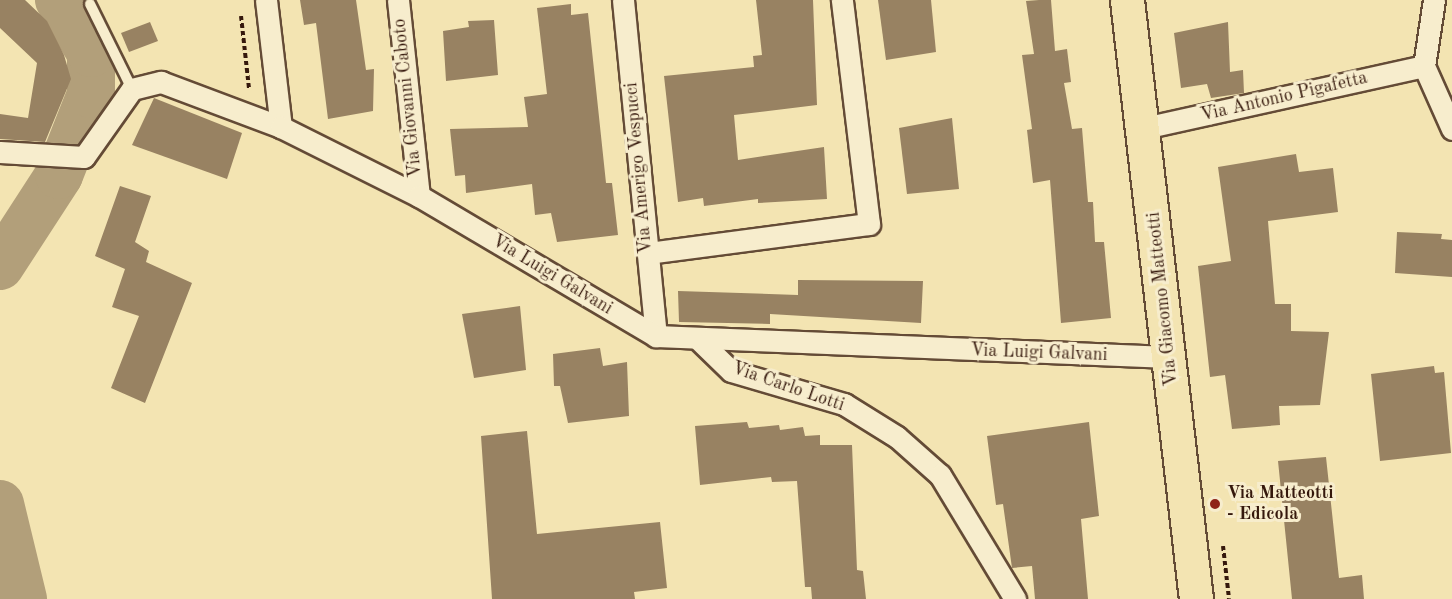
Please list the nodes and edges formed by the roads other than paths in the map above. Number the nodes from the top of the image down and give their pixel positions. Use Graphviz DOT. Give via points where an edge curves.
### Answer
graph roads {
  1 [pos="266,0"];
  2 [pos="398,0"];
  3 [pos="623,0"];
  4 [pos="842,0"];
  5 [pos="1127,0"];
  6 [pos="1434,0"];
  7 [pos="90,4"];
  8 [pos="1424,66"];
  9 [pos="132,89"];
  10 [pos="281,127"];
  11 [pos="1144,128"];
  12 [pos="1452,129"];
  13 [pos="0,152"];
  14 [pos="419,196"];
  15 [pos="648,253"];
  16 [pos="656,336"];
  17 [pos="697,338"];
  18 [pos="1169,357"];
  19 [pos="1015,599"];
  20 [pos="1196,599"];
  1 -- 10 [label="street"];
  2 -- 14 [label="street, Via Giovanni Caboto"];
  3 -- 15 [label="street, Via Amerigo Vespucci"];
  4 -- 15 [label="street" via="869,224"];
  5 -- 11 [label="main road, Via Giacomo Matteotti"];
  6 -- 8 [label="street"];
  7 -- 9 [label="lane"];
  8 -- 11 [label="street, Via Antonio Pigafetta"];
  8 -- 12 [label="street"];
  9 -- 10 [label="street, Via Luigi Galvani" via="161,82"];
  9 -- 13 [label="street" via="84,157"];
  10 -- 14 [label="street, Via Luigi Galvani"];
  11 -- 18 [label="main road, Via Giacomo Matteotti"];
  14 -- 16 [label="street, Via Luigi Galvani"];
  15 -- 16 [label="street, Via Amerigo Vespucci"];
  16 -- 17 [label="street, Via Luigi Galvani"];
  17 -- 18 [label="street, Via Luigi Galvani"];
  17 -- 19 [label="street, Via Carlo Lotti" via="731,372 844,404 897,437 940,475"];
  18 -- 20 [label="main road, Via Giacomo Matteotti"];
}
